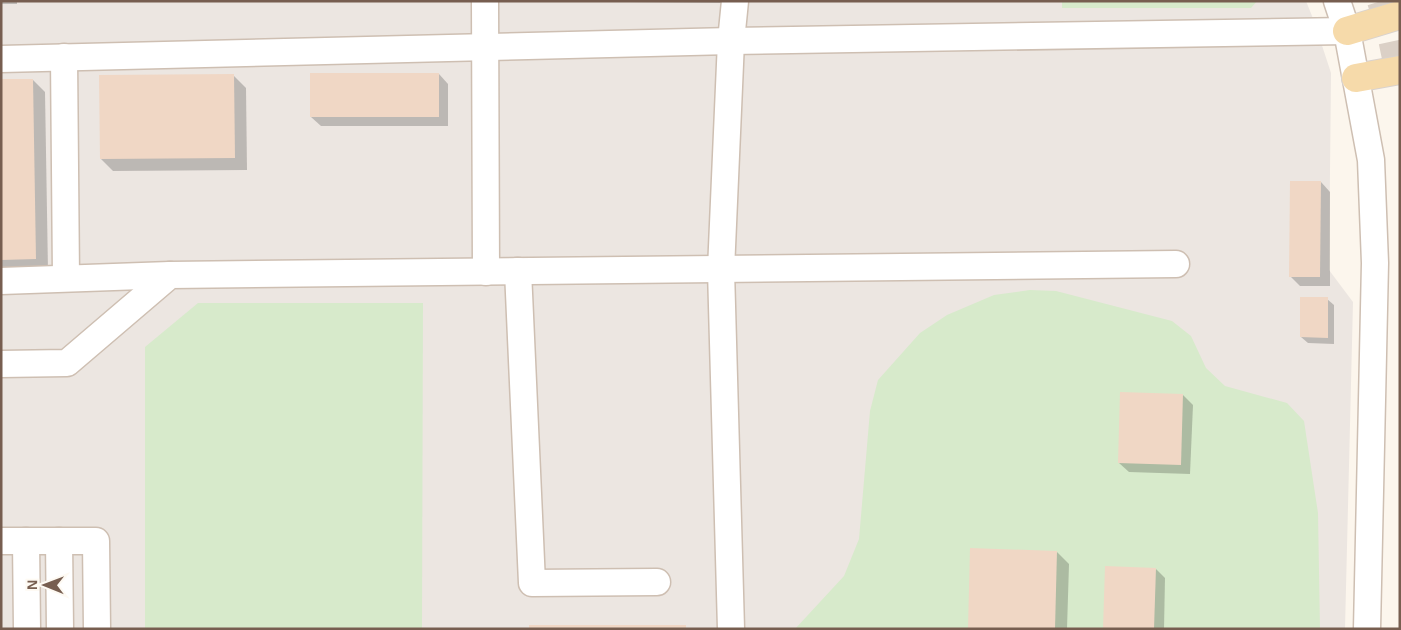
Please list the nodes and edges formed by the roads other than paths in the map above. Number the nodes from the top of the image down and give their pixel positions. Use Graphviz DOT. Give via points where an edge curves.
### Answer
graph roads {
  1 [pos="485,1"];
  2 [pos="735,1"];
  3 [pos="1337,1"];
  4 [pos="1400,15"];
  5 [pos="1347,31"];
  6 [pos="731,41"];
  7 [pos="484,47"];
  8 [pos="64,57"];
  9 [pos="1,59"];
  10 [pos="1400,70"];
  11 [pos="1356,78"];
  12 [pos="1176,264"];
  13 [pos="721,270"];
  14 [pos="518,271"];
  15 [pos="486,272"];
  16 [pos="170,274"];
  17 [pos="66,278"];
  18 [pos="1,280"];
  19 [pos="1,364"];
  20 [pos="14,541"];
  21 [pos="59,541"];
  22 [pos="657,582"];
  23 [pos="27,629"];
  24 [pos="60,629"];
  25 [pos="97,629"];
  26 [pos="731,629"];
  27 [pos="1367,629"];
  1 -- 7 [label="street"];
  2 -- 6 [label="street"];
  3 -- 5 [label="street"];
  4 -- 5 [label="main road"];
  5 -- 6 [label="street"];
  5 -- 11 [label="street"];
  6 -- 7 [label="street"];
  6 -- 13 [label="street"];
  7 -- 8 [label="street"];
  7 -- 15 [label="street"];
  8 -- 9 [label="street"];
  8 -- 17 [label="street"];
  10 -- 11 [label="main road"];
  11 -- 27 [label="street" via="1371,160 1375,263"];
  12 -- 13 [label="street"];
  13 -- 14 [label="street"];
  13 -- 26 [label="street"];
  14 -- 15 [label="street"];
  14 -- 22 [label="street" via="532,582"];
  15 -- 16 [label="street"];
  16 -- 17 [label="street"];
  16 -- 19 [label="street" via="67,363"];
  17 -- 18 [label="street"];
  20 -- 21 [label="street"];
  20 -- 23 [label="street"];
  21 -- 24 [label="street"];
  21 -- 25 [label="street" via="96,540"];
}
